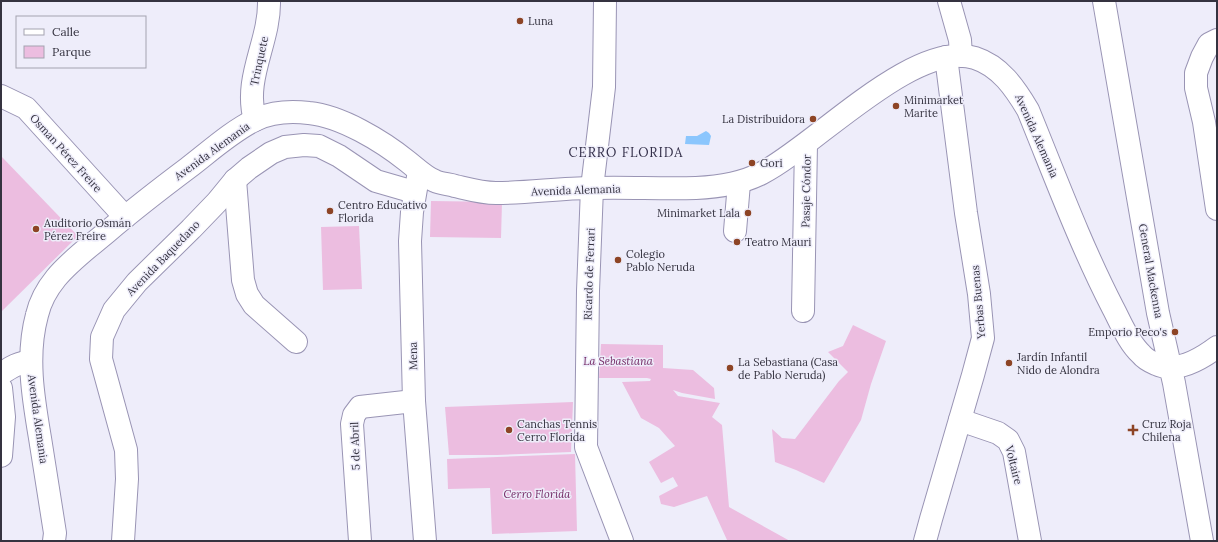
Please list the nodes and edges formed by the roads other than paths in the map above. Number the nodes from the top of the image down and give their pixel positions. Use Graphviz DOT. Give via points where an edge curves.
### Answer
graph roads {
  1 [pos="269,1"];
  2 [pos="605,1"];
  3 [pos="949,1"];
  4 [pos="1104,1"];
  5 [pos="1217,40"];
  6 [pos="953,56"];
  7 [pos="1,96"];
  8 [pos="255,120"];
  9 [pos="806,144"];
  10 [pos="419,171"];
  11 [pos="235,180"];
  12 [pos="739,183"];
  13 [pos="592,188"];
  14 [pos="414,192"];
  15 [pos="1217,209"];
  16 [pos="125,217"];
  17 [pos="736,231"];
  18 [pos="803,311"];
  19 [pos="296,342"];
  20 [pos="1217,347"];
  21 [pos="31,362"];
  22 [pos="1171,367"];
  23 [pos="1,374"];
  24 [pos="1,388"];
  25 [pos="32,389"];
  26 [pos="414,401"];
  27 [pos="960,420"];
  28 [pos="1,456"];
  29 [pos="54,541"];
  30 [pos="122,541"];
  31 [pos="360,541"];
  32 [pos="425,541"];
  33 [pos="622,541"];
  34 [pos="925,541"];
  35 [pos="1030,541"];
  36 [pos="1202,541"];
  1 -- 8 [label="street, Trinquete" via="251,101"];
  2 -- 13 [label="street, Ricardo de Ferrari" via="604,87"];
  3 -- 6 [label="street, Yerbas Buenas" via="960,40"];
  4 -- 22 [label="street, General Mackenna" via="1160,319"];
  5 -- 15 [label="street" via="1209,44 1202,57 1196,73 1196,88 1204,122"];
  6 -- 9 [label="street, Avenida Alemania" via="907,72 879,89"];
  6 -- 22 [label="street, Avenida Alemania" via="975,58 989,64 1015,88 1028,110 1102,286 1127,334 1141,355 1158,365"];
  6 -- 27 [label="street, Yerbas Buenas" via="966,213 983,338"];
  7 -- 16 [label="street, Osman Pérez Freire" via="26,108"];
  8 -- 10 [label="street, Avenida Alemania" via="287,112 309,112 325,116 374,139"];
  8 -- 16 [label="street, Avenida Alemania" via="231,135"];
  9 -- 12 [label="street, Avenida Alemania" via="765,172"];
  9 -- 18 [label="street, Pasaje Cóndor"];
  10 -- 13 [label="street, Avenida Alemania" via="435,182 494,193"];
  10 -- 14 [label="street, Mena"];
  11 -- 14 [label="street, Avenida Baquedano" via="248,168 286,147 319,146 376,181"];
  11 -- 19 [label="street" via="243,280 247,294 254,305"];
  11 -- 30 [label="street, Avenida Baquedano" via="191,229 137,282 114,310 102,337 102,359 126,450 127,479"];
  12 -- 13 [label="street, Avenida Alemania" via="697,188"];
  12 -- 17 [label="street"];
  13 -- 33 [label="street, Ricardo de Ferrari" via="586,447"];
  14 -- 26 [label="street, Mena" via="410,241"];
  16 -- 21 [label="street, Avenida Alemania" via="68,265 46,292 37,313"];
  20 -- 22 [label="street, Avenida Alemania" via="1204,357 1186,365"];
  21 -- 23 [label="street" via="22,362"];
  21 -- 25 [label="street, Avenida Alemania"];
  22 -- 36 [label="street, General Mackenna"];
  24 -- 25 [label="street" via="16,393"];
  24 -- 28 [label="street" via="4,417"];
  25 -- 29 [label="street, Avenida Alemania" via="55,533"];
  26 -- 31 [label="street, 5 de Abril" via="360,407 354,415 352,424"];
  26 -- 32 [label="street, Mena"];
  27 -- 34 [label="street, Yerbas Buenas"];
  27 -- 35 [label="street, Voltaire" via="998,433 1008,440 1014,452"];
}
